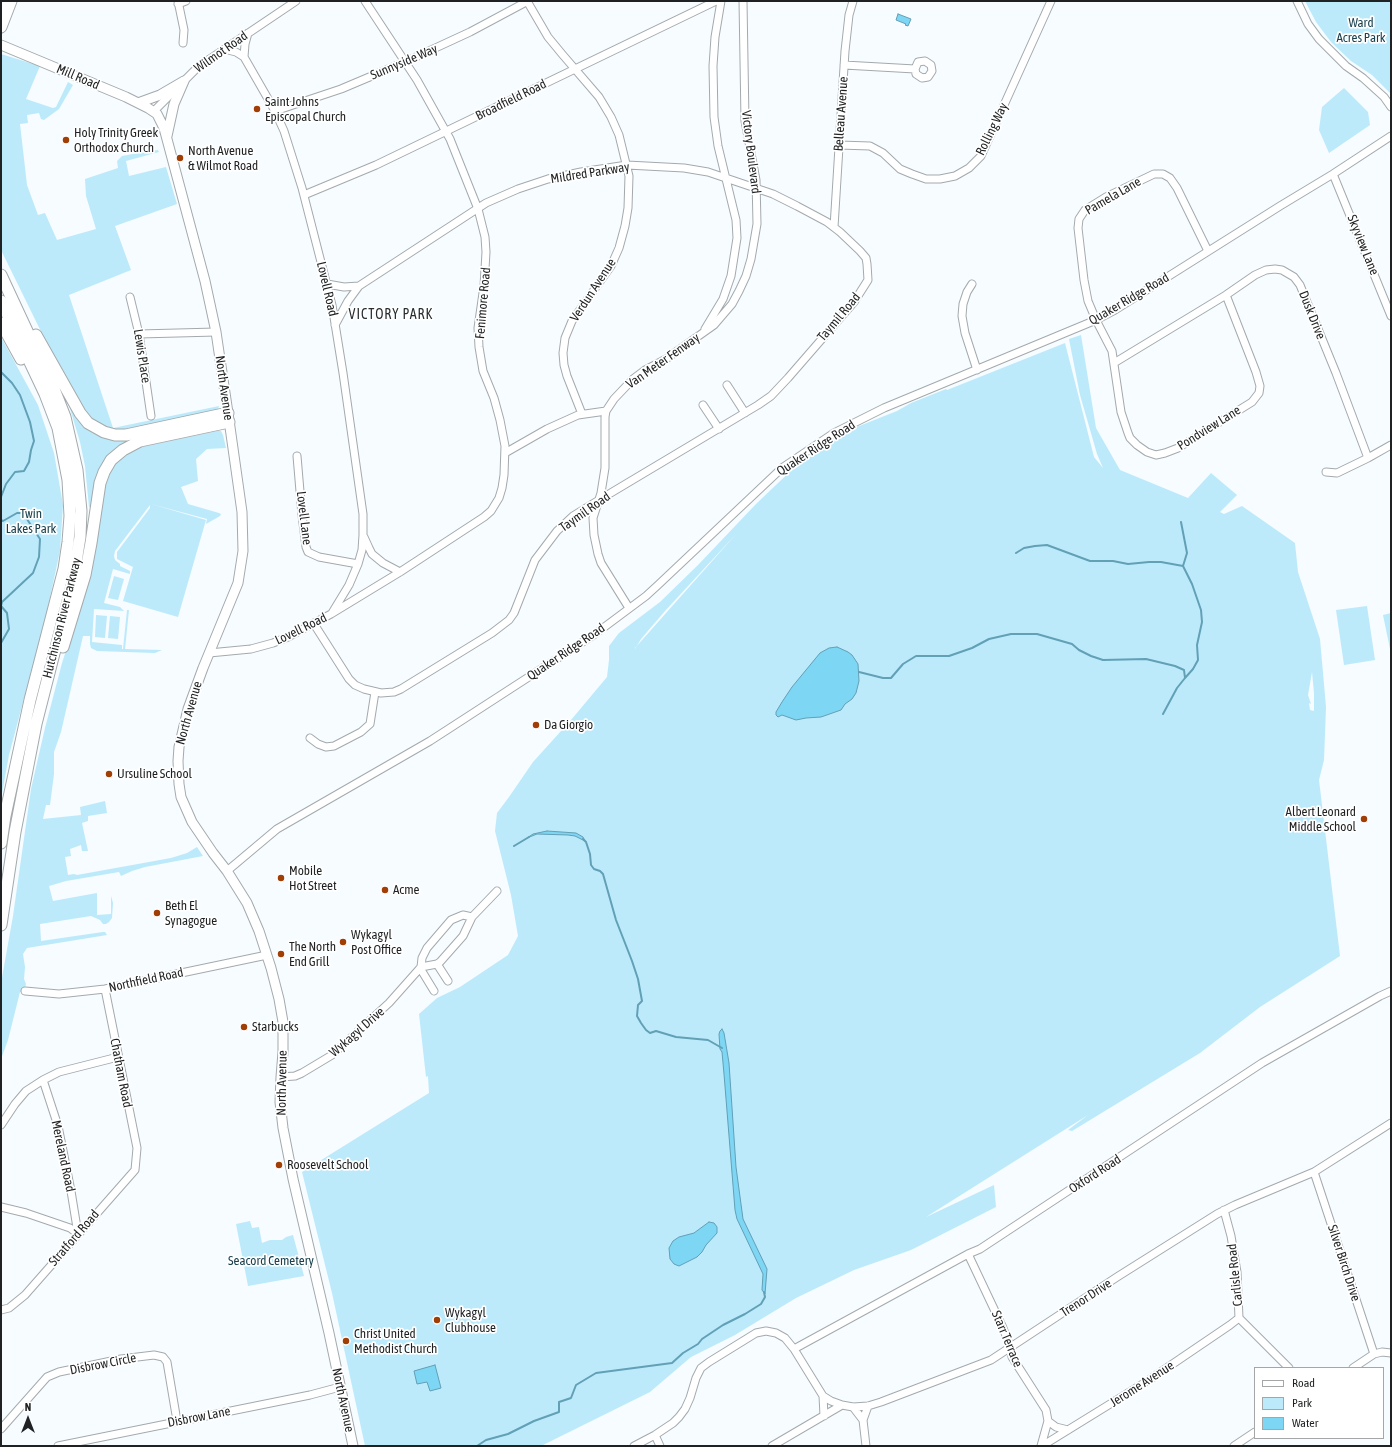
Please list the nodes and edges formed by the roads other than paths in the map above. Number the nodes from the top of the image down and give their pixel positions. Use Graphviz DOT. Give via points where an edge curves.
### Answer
graph roads {
  1 [pos="2,1"];
  2 [pos="11,1"];
  3 [pos="186,1"];
  4 [pos="296,1"];
  5 [pos="527,1"];
  6 [pos="716,1"];
  7 [pos="721,1"];
  8 [pos="743,1"];
  9 [pos="853,1"];
  10 [pos="1051,1"];
  11 [pos="1297,1"];
  12 [pos="178,2"];
  13 [pos="367,2"];
  14 [pos="1,5"];
  15 [pos="1,27"];
  16 [pos="248,33"];
  17 [pos="183,43"];
  18 [pos="4,46"];
  19 [pos="224,49"];
  20 [pos="244,57"];
  21 [pos="406,62"];
  22 [pos="844,65"];
  23 [pos="574,69"];
  24 [pos="915,69"];
  25 [pos="184,80"];
  26 [pos="138,103"];
  27 [pos="1391,107"];
  28 [pos="275,110"];
  29 [pos="154,111"];
  30 [pos="446,132"];
  31 [pos="1391,136"];
  32 [pos="167,139"];
  33 [pos="839,145"];
  34 [pos="627,165"];
  35 [pos="1333,174"];
  36 [pos="725,178"];
  37 [pos="757,189"];
  38 [pos="304,195"];
  39 [pos="478,209"];
  40 [pos="834,227"];
  41 [pos="1208,251"];
  42 [pos="867,264"];
  43 [pos="1,275"];
  44 [pos="327,284"];
  45 [pos="972,284"];
  46 [pos="359,286"];
  47 [pos="1226,295"];
  48 [pos="130,297"];
  49 [pos="6,300"];
  50 [pos="1391,316"];
  51 [pos="1096,320"];
  52 [pos="1,323"];
  53 [pos="335,325"];
  54 [pos="216,332"];
  55 [pos="139,334"];
  56 [pos="702,334"];
  57 [pos="1114,363"];
  58 [pos="977,370"];
  59 [pos="727,385"];
  60 [pos="703,405"];
  61 [pos="606,411"];
  62 [pos="745,413"];
  63 [pos="582,414"];
  64 [pos="150,416"];
  65 [pos="229,418"];
  66 [pos="58,428"];
  67 [pos="719,429"];
  68 [pos="1391,445"];
  69 [pos="505,453"];
  70 [pos="297,456"];
  71 [pos="1368,458"];
  72 [pos="1326,472"];
  73 [pos="599,500"];
  74 [pos="364,535"];
  75 [pos="358,564"];
  76 [pos="400,572"];
  77 [pos="629,608"];
  78 [pos="331,614"];
  79 [pos="314,624"];
  80 [pos="209,653"];
  81 [pos="376,692"];
  82 [pos="38,715"];
  83 [pos="310,738"];
  84 [pos="1,843"];
  85 [pos="227,871"];
  86 [pos="497,891"];
  87 [pos="472,917"];
  88 [pos="1,925"];
  89 [pos="267,955"];
  90 [pos="436,964"];
  91 [pos="420,968"];
  92 [pos="448,981"];
  93 [pos="105,989"];
  94 [pos="25,991"];
  95 [pos="434,991"];
  96 [pos="1391,991"];
  97 [pos="118,1057"];
  98 [pos="281,1077"];
  99 [pos="43,1080"];
  100 [pos="1391,1124"];
  101 [pos="1,1125"];
  102 [pos="136,1157"];
  103 [pos="1314,1172"];
  104 [pos="1,1207"];
  105 [pos="1224,1210"];
  106 [pos="78,1234"];
  107 [pos="968,1254"];
  108 [pos="1,1310"];
  109 [pos="1239,1318"];
  110 [pos="1010,1348"];
  111 [pos="794,1350"];
  112 [pos="1391,1353"];
  113 [pos="1374,1354"];
  114 [pos="1288,1367"];
  115 [pos="1354,1367"];
  116 [pos="340,1387"];
  117 [pos="824,1396"];
  118 [pos="842,1405"];
  119 [pos="868,1406"];
  120 [pos="853,1407"];
  121 [pos="824,1416"];
  122 [pos="863,1420"];
  123 [pos="177,1421"];
  124 [pos="1048,1421"];
  125 [pos="1,1430"];
  126 [pos="1068,1430"];
  127 [pos="1254,1433"];
  128 [pos="655,1435"];
  129 [pos="58,1446"];
  130 [pos="353,1446"];
  131 [pos="634,1446"];
  132 [pos="660,1446"];
  133 [pos="772,1446"];
  134 [pos="866,1446"];
  135 [pos="1042,1446"];
  136 [pos="1234,1446"];
  1 -- 14 [label="highway"];
  2 -- 15 [label="highway"];
  3 -- 12 [label="street"];
  4 -- 16 [label="street, Wilmot Road"];
  5 -- 21 [label="street, Sunnyside Way" via="470,32"];
  5 -- 23 [label="street, Verdun Avenue" via="548,36"];
  6 -- 23 [label="street, Broadfield Road"];
  7 -- 36 [label="street" via="715,37 713,95 717,138"];
  8 -- 37 [label="street, Victory Boulevard" via="745,121"];
  9 -- 22 [label="street, Belleau Avenue" via="849,15"];
  10 -- 33 [label="street, Rolling Way" via="981,156 969,168 955,176 926,179 900,169 883,153 870,146"];
  11 -- 27 [label="street" via="1308,24 1319,39 1346,66 1364,78"];
  12 -- 17 [label="street" via="184,30"];
  13 -- 21 [label="street, Fenimore Road"];
  16 -- 19 [label="street, Wilmot Road"];
  16 -- 20 [label="street"];
  18 -- 26 [label="main road, Mill Road"];
  19 -- 20 [label="street"];
  19 -- 25 [label="street, Wilmot Road"];
  20 -- 28 [label="street, Lovell Road"];
  21 -- 28 [label="street, Sunnyside Way" via="341,89"];
  21 -- 30 [label="street, Fenimore Road"];
  22 -- 24 [label="street"];
  22 -- 33 [label="street, Belleau Avenue"];
  23 -- 30 [label="street, Broadfield Road"];
  23 -- 34 [label="street, Verdun Avenue" via="599,97 611,117"];
  25 -- 26 [label="main road" via="160,95"];
  25 -- 29 [label="street, Wilmot Road"];
  25 -- 32 [label="main road" via="174,104"];
  26 -- 29 [label="main road, Mill Road"];
  28 -- 38 [label="street, Lovell Road"];
  29 -- 32 [label="main road, North Avenue" via="161,120"];
  30 -- 38 [label="street, Broadfield Road"];
  30 -- 39 [label="street, Fenimore Road"];
  31 -- 35 [label="street, Quaker Ridge Road"];
  32 -- 54 [label="main road, North Avenue"];
  33 -- 40 [label="street, Belleau Avenue"];
  34 -- 36 [label="street, Mildred Parkway" via="684,168"];
  34 -- 39 [label="street, Mildred Parkway" via="548,179 486,203"];
  34 -- 63 [label="street, Verdun Avenue" via="628,208 619,248 611,266 572,321 565,338 563,354 566,376"];
  35 -- 41 [label="street, Quaker Ridge Road"];
  35 -- 50 [label="street, Skyview Lane"];
  36 -- 37 [label="street, Mildred Parkway"];
  36 -- 56 [label="street, Van Meter Fenway" via="736,220 735,256 723,299"];
  37 -- 40 [label="street, Mildred Parkway" via="797,206"];
  37 -- 56 [label="street, Victory Boulevard" via="757,224 746,276 732,304 714,325"];
  38 -- 44 [label="street, Lovell Road"];
  39 -- 46 [label="street, Mildred Parkway"];
  39 -- 69 [label="street, Fenimore Road" via="485,237 486,260 478,328 479,347 483,371 500,420"];
  40 -- 42 [label="street, Mildred Parkway" via="860,251"];
  41 -- 51 [label="street, Quaker Ridge Road"];
  41 -- 51 [label="street, Pamela Lane" via="1176,188 1170,178 1163,174 1142,178 1106,197 1085,210 1079,219 1078,228 1088,301"];
  42 -- 62 [label="street, Taymil Road" via="868,280 854,302 779,387"];
  43 -- 49 [label="highway, Hutchinson River Parkway"];
  44 -- 46 [label="street"];
  44 -- 53 [label="street, Lovell Road"];
  45 -- 58 [label="street" via="965,298 962,316"];
  46 -- 53 [label="street, Mildred Parkway"];
  47 -- 57 [label="street, Dusk Drive"];
  47 -- 57 [label="street, Pondview Lane" via="1256,372 1260,393 1252,402 1178,448 1156,455 1147,452 1130,438 1121,412"];
  47 -- 71 [label="street, Dusk Drive" via="1266,270 1282,270 1294,277 1300,285 1330,358"];
  48 -- 55 [label="street, Lewis Place"];
  49 -- 65 [label="highway" via="39,340 80,413 98,430 126,435"];
  49 -- 66 [label="highway, Hutchinson River Parkway"];
  49 -- 82 [label="highway, Hutchinson River Parkway" via="48,375 65,418 75,457 80,497 80,530 74,575"];
  51 -- 57 [label="street, Pondview Lane" via="1112,351"];
  51 -- 58 [label="street, Quaker Ridge Road"];
  52 -- 66 [label="highway"];
  53 -- 74 [label="street, Lovell Road" via="344,373"];
  54 -- 55 [label="street"];
  54 -- 65 [label="main road, North Avenue"];
  55 -- 64 [label="street, Lewis Place"];
  56 -- 61 [label="street, Van Meter Fenway" via="633,379"];
  58 -- 77 [label="street, Quaker Ridge Road" via="852,423 799,456 766,481 658,585"];
  59 -- 62 [label="street"];
  60 -- 67 [label="street"];
  61 -- 63 [label="street"];
  61 -- 73 [label="street" via="605,468"];
  62 -- 67 [label="street, Taymil Road"];
  63 -- 69 [label="street" via="547,429"];
  65 -- 80 [label="main road, North Avenue" via="242,512 243,551 238,583"];
  65 -- 82 [label="highway" via="140,441 116,455 107,466 100,483 82,585 63,649"];
  66 -- 84 [label="highway, Hutchinson River Parkway" via="68,480 68,542 61,582 30,700"];
  67 -- 73 [label="street, Taymil Road"];
  68 -- 71 [label="street"];
  69 -- 76 [label="street, Fenimore Road" via="502,488 491,511"];
  70 -- 75 [label="street, Lovell Lane" via="308,552 319,557"];
  71 -- 72 [label="street" via="1337,473"];
  73 -- 77 [label="street" via="593,528 598,554"];
  73 -- 81 [label="street, Taymil Road" via="564,523 548,541 532,567 518,605 509,620 401,690"];
  74 -- 75 [label="street, Lovell Road"];
  74 -- 76 [label="street, Lovell Road" via="372,554"];
  75 -- 78 [label="street, Lovell Road" via="349,586"];
  76 -- 78 [label="street, Fenimore Road"];
  77 -- 85 [label="street, Quaker Ridge Road" via="595,634 430,741 277,829"];
  78 -- 79 [label="street, Lovell Road"];
  79 -- 80 [label="street, Lovell Road" via="273,643"];
  79 -- 81 [label="street, Taymil Road" via="349,679 359,687"];
  80 -- 85 [label="main road, North Avenue" via="186,716 179,747 178,773 182,797 192,822"];
  81 -- 83 [label="street" via="370,724 361,732 334,746 326,747"];
  82 -- 88 [label="highway, Hutchinson River Parkway" via="15,832"];
  85 -- 89 [label="main road, North Avenue" via="247,903"];
  86 -- 87 [label="street"];
  87 -- 90 [label="street" via="463,936"];
  87 -- 91 [label="street, Wykagyl Drive" via="463,915 451,920 427,948"];
  89 -- 93 [label="street, Northfield Road"];
  89 -- 98 [label="main road, North Avenue" via="283,1022"];
  90 -- 91 [label="street"];
  90 -- 92 [label="street"];
  91 -- 95 [label="street"];
  91 -- 98 [label="street, Wykagyl Drive" via="390,1003 332,1055 302,1074"];
  93 -- 94 [label="street, Northfield Road" via="59,994"];
  93 -- 97 [label="street, Chatham Road"];
  96 -- 107 [label="street, Oxford Road" via="1262,1063 980,1249"];
  97 -- 99 [label="street" via="59,1072"];
  97 -- 102 [label="street, Chatham Road"];
  98 -- 116 [label="main road, North Avenue" via="283,1128"];
  99 -- 101 [label="street" via="26,1091"];
  99 -- 106 [label="street, Mereland Road" via="63,1148"];
  100 -- 103 [label="street, Trenor Drive"];
  102 -- 106 [label="street, Stratford Road" via="135,1170"];
  103 -- 105 [label="street, Trenor Drive"];
  103 -- 113 [label="street, Silver Birch Drive"];
  104 -- 106 [label="street" via="70,1228"];
  105 -- 109 [label="street, Carlisle Road" via="1237,1272"];
  105 -- 110 [label="street, Trenor Drive"];
  106 -- 108 [label="street, Stratford Road" via="25,1295 9,1308"];
  107 -- 110 [label="street, Starr Terrace"];
  107 -- 111 [label="street, Oxford Road"];
  109 -- 114 [label="street, Carlisle Road"];
  109 -- 126 [label="street, Jerome Avenue" via="1149,1380"];
  110 -- 119 [label="street, Trenor Drive" via="991,1360"];
  110 -- 124 [label="street, Starr Terrace" via="1012,1357 1046,1410"];
  111 -- 117 [label="street"];
  111 -- 128 [label="street" via="784,1338 766,1331 756,1333 733,1346 701,1368 685,1409 673,1423"];
  112 -- 113 [label="street"];
  113 -- 115 [label="street"];
  116 -- 123 [label="street, Disbrow Lane"];
  116 -- 130 [label="main road, North Avenue"];
  117 -- 118 [label="street"];
  117 -- 121 [label="street"];
  118 -- 120 [label="street, Trenor Drive"];
  118 -- 121 [label="street"];
  119 -- 120 [label="street, Trenor Drive"];
  119 -- 122 [label="street"];
  120 -- 122 [label="street"];
  121 -- 133 [label="street"];
  122 -- 134 [label="street"];
  123 -- 125 [label="street, Disbrow Circle" via="167,1362 162,1357 154,1355 59,1372 47,1378"];
  123 -- 129 [label="street, Disbrow Lane"];
  124 -- 126 [label="street" via="1056,1427"];
  124 -- 135 [label="street"];
  126 -- 135 [label="street, Jerome Avenue"];
  127 -- 136 [label="street"];
  128 -- 131 [label="street"];
  128 -- 132 [label="street"];
}
